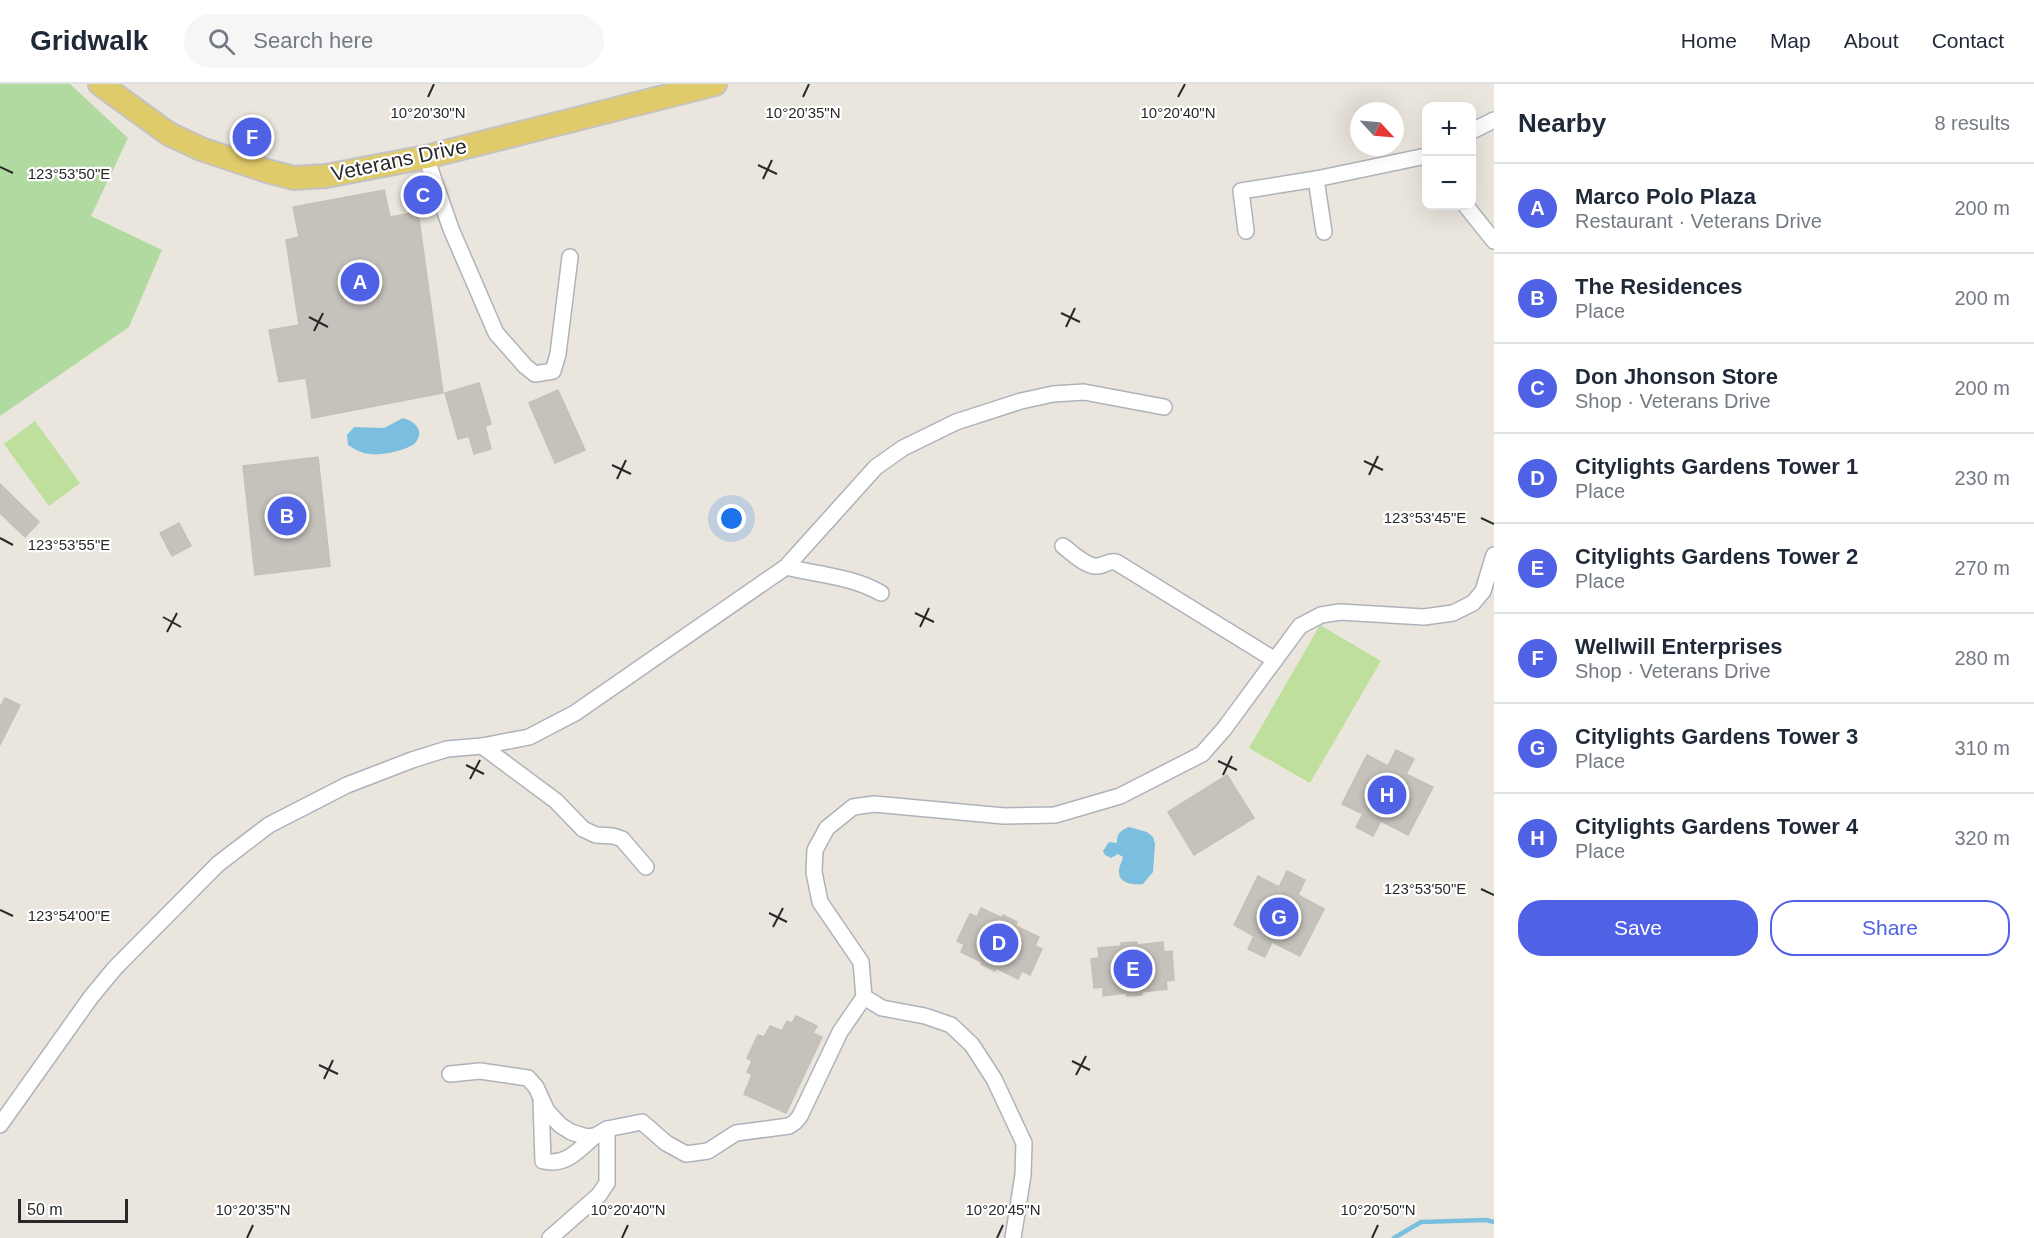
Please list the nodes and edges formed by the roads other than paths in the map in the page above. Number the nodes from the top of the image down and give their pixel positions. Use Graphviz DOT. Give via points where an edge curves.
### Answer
graph roads {
  1 [pos="100,84"];
  2 [pos="715,84"];
  3 [pos="1494,120"];
  4 [pos="1476,129"];
  5 [pos="426,157"];
  6 [pos="1422,157"];
  7 [pos="1316,179"];
  8 [pos="1469,210"];
  9 [pos="1246,231"];
  10 [pos="1324,232"];
  11 [pos="1494,241"];
  12 [pos="570,257"];
  13 [pos="1164,406"];
  14 [pos="1063,546"];
  15 [pos="1494,555"];
  16 [pos="786,567"];
  17 [pos="881,593"];
  18 [pos="1275,660"];
  19 [pos="482,746"];
  20 [pos="646,867"];
  21 [pos="864,997"];
  22 [pos="450,1074"];
  23 [pos="541,1098"];
  24 [pos="0,1125"];
  25 [pos="601,1132"];
  26 [pos="549,1238"];
  27 [pos="1013,1238"];
  1 -- 5 [label="main road, Veterans Drive" via="169,134 201,149 294,178 326,176"];
  2 -- 5 [label="main road, Veterans Drive"];
  3 -- 4 [label="street"];
  5 -- 12 [label="street" via="451,229 496,333 536,374 553,370 558,354"];
  6 -- 7 [label="street"];
  7 -- 9 [label="street" via="1241,191"];
  7 -- 10 [label="street"];
  8 -- 11 [label="street"];
  13 -- 16 [label="street" via="1084,392 1053,394 956,422 903,448 876,467"];
  14 -- 18 [label="street" via="1091,566 1116,562"];
  15 -- 18 [label="street" via="1484,591 1473,603 1453,613 1424,618 1340,612 1320,615 1300,626"];
  16 -- 17 [label="street" via="853,580"];
  16 -- 19 [label="street" via="575,713 529,737"];
  18 -- 21 [label="street" via="1202,754 1120,796 1055,815 1004,816 874,804 854,807 827,828 815,850 814,872 820,902 861,962"];
  19 -- 20 [label="street" via="556,801 583,829 622,839"];
  19 -- 24 [label="street" via="447,749 347,785 269,825 218,864 115,968"];
  21 -- 25 [label="street" via="840,1032 800,1116 789,1126 736,1133 708,1151 686,1154 642,1122"];
  21 -- 27 [label="street" via="882,1008 951,1025 972,1045 994,1079 1024,1143"];
  22 -- 23 [label="street" via="480,1071 528,1078"];
  23 -- 25 [label="street" via="560,1125 587,1137"];
  23 -- 25 [label="street" via="543,1161 562,1162"];
  25 -- 26 [label="street" via="607,1183 599,1195"];
}
